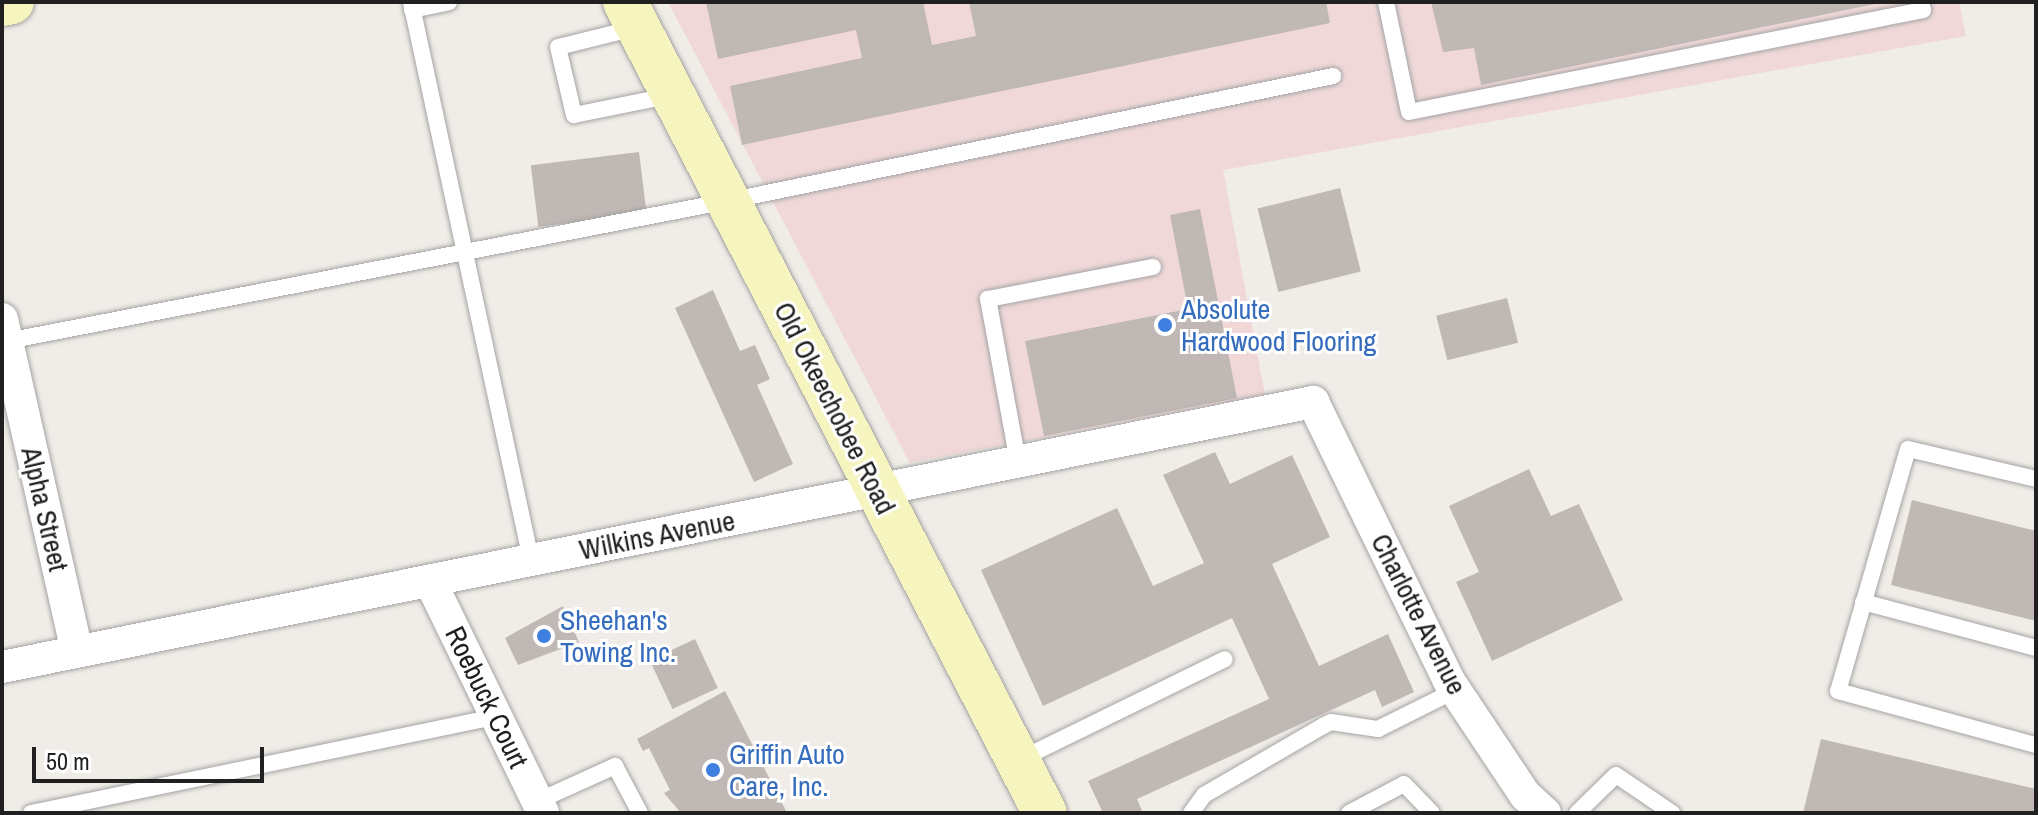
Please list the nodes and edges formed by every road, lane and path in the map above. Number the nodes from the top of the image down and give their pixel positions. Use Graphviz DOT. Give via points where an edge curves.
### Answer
graph roads {
  1 [pos="12,2"];
  2 [pos="449,2"];
  3 [pos="1386,2"];
  4 [pos="1921,2"];
  5 [pos="2,4"];
  6 [pos="411,6"];
  7 [pos="632,14"];
  8 [pos="1333,76"];
  9 [pos="673,94"];
  10 [pos="728,201"];
  11 [pos="465,250"];
  12 [pos="1153,267"];
  13 [pos="4,330"];
  14 [pos="1313,402"];
  15 [pos="1018,462"];
  16 [pos="2036,479"];
  17 [pos="878,490"];
  18 [pos="531,560"];
  19 [pos="430,581"];
  20 [pos="1863,602"];
  21 [pos="2036,648"];
  22 [pos="77,652"];
  23 [pos="1225,659"];
  24 [pos="2,667"];
  25 [pos="1456,690"];
  26 [pos="498,716"];
  27 [pos="2036,745"];
  28 [pos="1018,761"];
  29 [pos="539,809"];
  30 [pos="31,813"];
  31 [pos="640,813"];
  32 [pos="1045,813"];
  33 [pos="1191,813"];
  34 [pos="1349,813"];
  35 [pos="1432,813"];
  36 [pos="1545,813"];
  37 [pos="1577,813"];
  38 [pos="1672,813"];
  1 -- 5 [label="street"];
  2 -- 6 [label="lane"];
  3 -- 4 [label="lane" via="1409,112 1923,10"];
  6 -- 11 [label="lane"];
  7 -- 9 [label="street, Old Okeechobee Road"];
  7 -- 9 [label="lane" via="558,47 574,115"];
  8 -- 10 [label="lane"];
  9 -- 10 [label="street, Old Okeechobee Road"];
  10 -- 11 [label="lane"];
  10 -- 17 [label="street, Old Okeechobee Road"];
  11 -- 13 [label="lane"];
  11 -- 18 [label="lane"];
  12 -- 15 [label="lane" via="988,299"];
  13 -- 22 [label="street, Alpha Street"];
  14 -- 15 [label="street, Wilkins Avenue"];
  14 -- 25 [label="street, Charlotte Avenue"];
  15 -- 17 [label="street, Wilkins Avenue"];
  16 -- 20 [label="lane" via="1908,449"];
  17 -- 18 [label="street, Wilkins Avenue"];
  17 -- 28 [label="street, Old Okeechobee Road"];
  18 -- 19 [label="street, Wilkins Avenue"];
  19 -- 22 [label="street, Wilkins Avenue"];
  19 -- 26 [label="street, Roebuck Court"];
  20 -- 21 [label="lane"];
  20 -- 27 [label="lane" via="1838,691"];
  22 -- 24 [label="street, Wilkins Avenue"];
  23 -- 28 [label="lane"];
  25 -- 33 [label="lane" via="1378,729 1331,722 1204,795"];
  25 -- 36 [label="street, Charlotte Avenue" via="1525,795"];
  26 -- 29 [label="street, Roebuck Court"];
  26 -- 30 [label="lane"];
  28 -- 32 [label="street, Old Okeechobee Road"];
  29 -- 31 [label="lane" via="615,766"];
  34 -- 35 [label="lane" via="1404,784"];
  37 -- 38 [label="lane" via="1616,775"];
}
